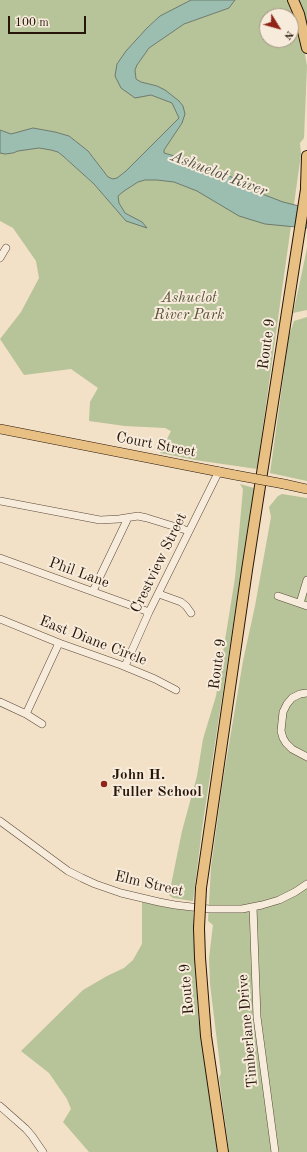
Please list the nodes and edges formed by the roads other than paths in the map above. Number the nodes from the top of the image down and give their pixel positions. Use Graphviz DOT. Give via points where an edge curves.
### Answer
graph roads {
  1 [pos="293,0"];
  2 [pos="307,48"];
  3 [pos="307,156"];
  4 [pos="307,185"];
  5 [pos="6,248"];
  6 [pos="0,258"];
  7 [pos="0,429"];
  8 [pos="219,471"];
  9 [pos="307,489"];
  10 [pos="0,501"];
  11 [pos="128,518"];
  12 [pos="189,531"];
  13 [pos="0,558"];
  14 [pos="307,580"];
  15 [pos="93,591"];
  16 [pos="159,594"];
  17 [pos="278,596"];
  18 [pos="303,605"];
  19 [pos="149,612"];
  20 [pos="191,613"];
  21 [pos="0,619"];
  22 [pos="59,643"];
  23 [pos="124,666"];
  24 [pos="176,690"];
  25 [pos="307,693"];
  26 [pos="0,702"];
  27 [pos="26,714"];
  28 [pos="42,724"];
  29 [pos="307,757"];
  30 [pos="0,821"];
  31 [pos="307,884"];
  32 [pos="253,907"];
  33 [pos="0,1106"];
  34 [pos="43,1152"];
  35 [pos="223,1152"];
  36 [pos="275,1152"];
  1 -- 2 [label="highway" via="300,14"];
  3 -- 4 [label="highway, Route 9"];
  4 -- 35 [label="highway, Route 9, bridge" via="201,888 200,958 206,1036"];
  5 -- 6 [label="street"];
  7 -- 8 [label="main road, Court Street"];
  8 -- 9 [label="main road, Court Street, bridge"];
  8 -- 12 [label="street, Crestview Street"];
  10 -- 11 [label="street" via="100,520"];
  11 -- 12 [label="street" via="138,516"];
  11 -- 15 [label="street"];
  12 -- 16 [label="street, Crestview Street"];
  13 -- 15 [label="street, Phil Lane"];
  14 -- 18 [label="street"];
  15 -- 19 [label="street, Phil Lane"];
  16 -- 19 [label="street, Crestview Street"];
  16 -- 20 [label="street" via="182,602"];
  17 -- 18 [label="street"];
  19 -- 23 [label="street, Crestview Street"];
  21 -- 22 [label="street, East Diane Circle"];
  22 -- 23 [label="street, East Diane Circle"];
  22 -- 27 [label="street"];
  23 -- 24 [label="street, East Diane Circle"];
  25 -- 29 [label="street" via="292,698 287,704 283,712 281,731 286,743"];
  26 -- 27 [label="street"];
  27 -- 28 [label="street"];
  30 -- 32 [label="street, Elm Street" via="68,871 95,884 174,905 220,910"];
  31 -- 32 [label="street, Elm Street" via="279,900"];
  32 -- 36 [label="street, Timberlane Drive" via="258,1028"];
  33 -- 34 [label="street" via="29,1132"];
}
